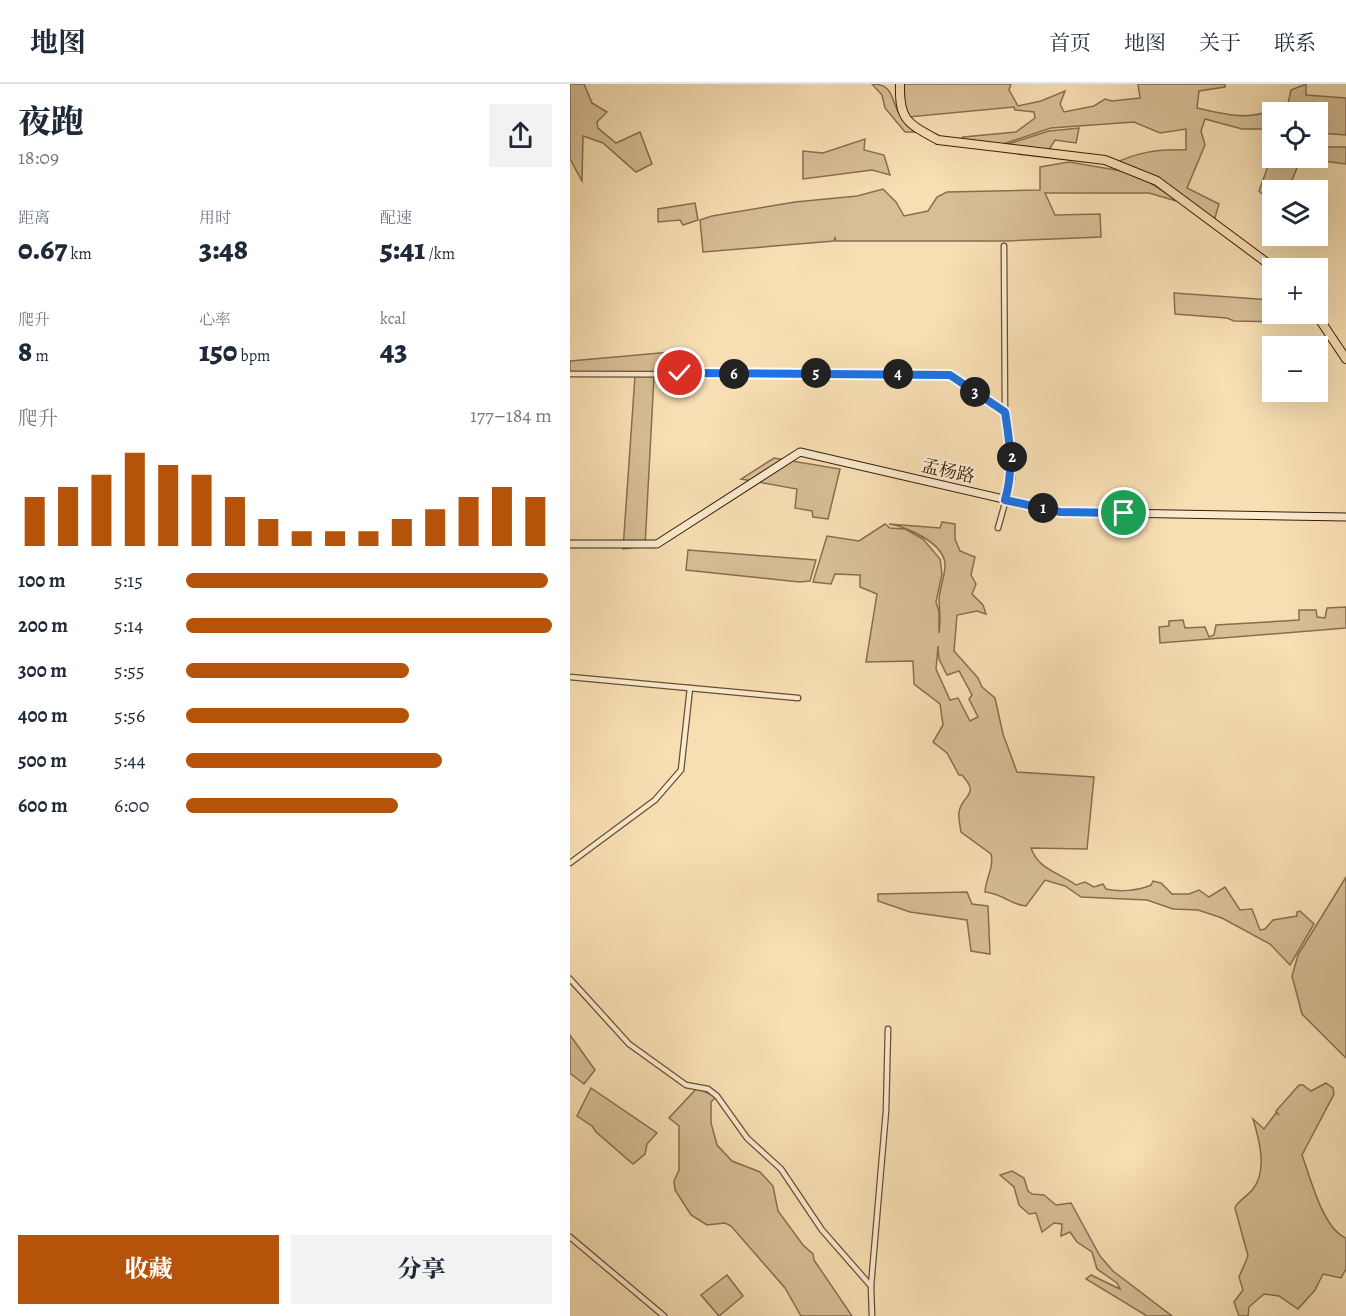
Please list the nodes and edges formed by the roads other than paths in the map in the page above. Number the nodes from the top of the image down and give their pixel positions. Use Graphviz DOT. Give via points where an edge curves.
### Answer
graph roads {
  1 [pos="900,84"];
  2 [pos="1004,246"];
  3 [pos="1262,259"];
  4 [pos="1323,324"];
  5 [pos="1346,359"];
  6 [pos="570,374"];
  7 [pos="1005,412"];
  8 [pos="1005,500"];
  9 [pos="1346,517"];
  10 [pos="998,528"];
  11 [pos="570,544"];
  12 [pos="570,677"];
  13 [pos="690,688"];
  14 [pos="798,698"];
  15 [pos="570,863"];
  16 [pos="570,979"];
  17 [pos="888,1029"];
  18 [pos="570,1237"];
  19 [pos="871,1286"];
  20 [pos="664,1316"];
  21 [pos="872,1316"];
  1 -- 3 [label="main road" via="899,108 914,127 938,140 1105,160 1157,182"];
  2 -- 7 [label="street"];
  4 -- 5 [label="main road"];
  6 -- 7 [label="street" via="950,375"];
  7 -- 8 [label="street" via="1012,458 1012,478"];
  8 -- 9 [label="main road, 孟杨路" via="1060,512"];
  8 -- 10 [label="street"];
  8 -- 11 [label="main road, 孟杨路" via="800,452 657,544"];
  12 -- 13 [label="street"];
  13 -- 14 [label="street"];
  13 -- 15 [label="street" via="681,770 655,800"];
  16 -- 19 [label="street" via="629,1044 686,1085 708,1089 717,1096 747,1138 781,1169 822,1230"];
  17 -- 19 [label="street" via="886,1111"];
  18 -- 20 [label="street"];
  19 -- 21 [label="street"];
}
